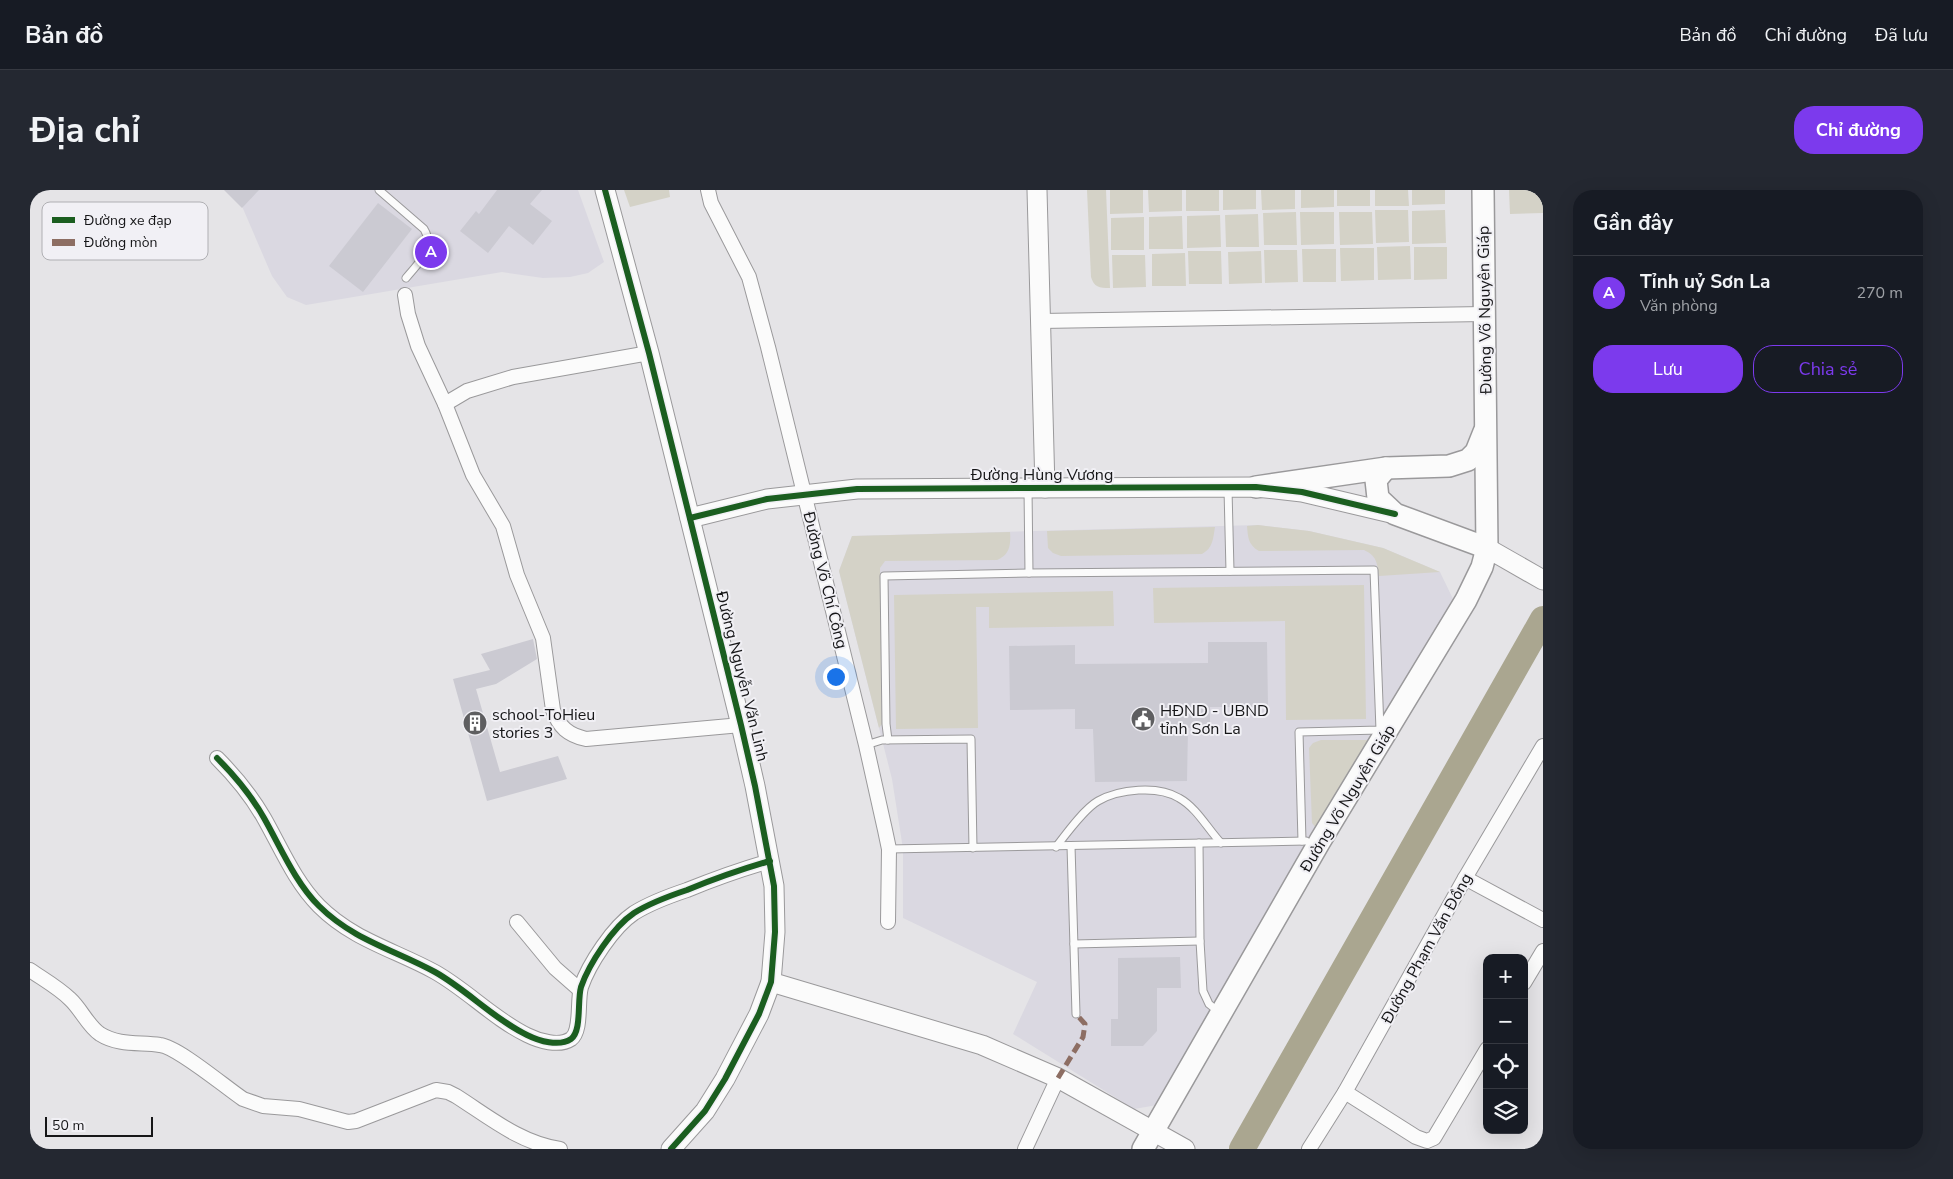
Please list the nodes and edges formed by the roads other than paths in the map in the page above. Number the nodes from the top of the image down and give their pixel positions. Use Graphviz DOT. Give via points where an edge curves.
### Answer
graph roads {
  1 [pos="379,190"];
  2 [pos="605,190"];
  3 [pos="708,190"];
  4 [pos="1038,190"];
  5 [pos="1483,190"];
  6 [pos="406,278"];
  7 [pos="405,296"];
  8 [pos="1484,314"];
  9 [pos="1041,321"];
  10 [pos="649,353"];
  11 [pos="445,404"];
  12 [pos="1486,430"];
  13 [pos="1386,468"];
  14 [pos="1228,486"];
  15 [pos="1256,487"];
  16 [pos="1036,488"];
  17 [pos="805,495"];
  18 [pos="1395,514"];
  19 [pos="690,518"];
  20 [pos="1487,548"];
  21 [pos="1230,571"];
  22 [pos="1029,573"];
  23 [pos="1543,580"];
  24 [pos="741,725"];
  25 [pos="1383,732"];
  26 [pos="888,740"];
  27 [pos="866,744"];
  28 [pos="1543,746"];
  29 [pos="217,758"];
  30 [pos="1311,841"];
  31 [pos="1199,843"];
  32 [pos="1221,843"];
  33 [pos="1070,846"];
  34 [pos="1056,847"];
  35 [pos="973,848"];
  36 [pos="889,849"];
  37 [pos="770,861"];
  38 [pos="1465,878"];
  39 [pos="1543,920"];
  40 [pos="517,922"];
  41 [pos="888,922"];
  42 [pos="1200,941"];
  43 [pos="1074,944"];
  44 [pos="1543,951"];
  45 [pos="30,970"];
  46 [pos="1528,976"];
  47 [pos="771,982"];
  48 [pos="580,990"];
  49 [pos="1076,1014"];
  50 [pos="1222,1014"];
  51 [pos="1483,1056"];
  52 [pos="1058,1078"];
  53 [pos="1345,1092"];
  54 [pos="1149,1141"];
  55 [pos="560,1149"];
  56 [pos="671,1149"];
  57 [pos="1025,1149"];
  58 [pos="1185,1149"];
  59 [pos="1309,1149"];
  1 -- 6 [label="lane" via="428,235 428,250"];
  2 -- 10 [label="street, Đường Nguyễn Văn Linh"];
  3 -- 17 [label="street, Đường Võ Chí Công" via="711,204 748,277"];
  4 -- 9 [label="street"];
  5 -- 8 [label="main road, Đường Võ Nguyên Giáp"];
  7 -- 11 [label="street" via="418,346"];
  8 -- 9 [label="street"];
  8 -- 12 [label="main road, Đường Võ Nguyên Giáp"];
  9 -- 16 [label="street"];
  10 -- 11 [label="street" via="513,377 467,391"];
  10 -- 19 [label="street, Đường Nguyễn Văn Linh"];
  11 -- 24 [label="street" via="473,476 502,526 517,575 543,638 553,710 561,727 572,736 586,739"];
  12 -- 13 [label="main road, Đường Võ Nguyên Giáp" via="1476,452 1468,460 1449,466"];
  12 -- 20 [label="main road, Đường Võ Nguyên Giáp"];
  13 -- 15 [label="main road, Đường Võ Nguyên Giáp"];
  13 -- 18 [label="main road" via="1376,480 1378,498"];
  14 -- 15 [label="street, Đường Hùng Vương"];
  14 -- 16 [label="street, Đường Hùng Vương"];
  14 -- 21 [label="lane"];
  15 -- 18 [label="street, Đường Hùng Vương" via="1302,492"];
  16 -- 17 [label="street, Đường Hùng Vương" via="857,489"];
  16 -- 22 [label="lane"];
  17 -- 19 [label="street, Đường Hùng Vương" via="767,499"];
  17 -- 27 [label="street, Đường Võ Chí Công"];
  18 -- 20 [label="main road, Đường Hùng Vương"];
  19 -- 24 [label="street, Đường Nguyễn Văn Linh"];
  20 -- 23 [label="street, Đường Hùng Vương"];
  20 -- 25 [label="main road, Đường Võ Nguyên Giáp" via="1466,600"];
  21 -- 22 [label="lane"];
  21 -- 25 [label="lane" via="1374,570"];
  22 -- 26 [label="lane" via="884,576"];
  24 -- 37 [label="street, Đường Nguyễn Văn Linh"];
  25 -- 30 [label="main road, Đường Võ Nguyên Giáp"];
  25 -- 30 [label="lane" via="1299,732"];
  26 -- 27 [label="lane"];
  26 -- 35 [label="lane" via="971,739"];
  27 -- 36 [label="street, Đường Võ Chí Công"];
  28 -- 38 [label="street, Đường Phạm Văn Đồng"];
  29 -- 48 [label="street" via="250,795 296,876 318,905 359,938 435,972 512,1026 540,1040 554,1043 572,1038 577,1031"];
  30 -- 32 [label="lane"];
  30 -- 50 [label="main road, Đường Võ Nguyên Giáp"];
  31 -- 32 [label="lane"];
  31 -- 33 [label="lane"];
  31 -- 42 [label="lane"];
  32 -- 34 [label="lane" via="1179,797 1151,790 1119,792 1096,802"];
  33 -- 34 [label="lane"];
  33 -- 43 [label="lane"];
  34 -- 35 [label="lane"];
  35 -- 36 [label="lane"];
  36 -- 41 [label="street, Đường Võ Chí Công"];
  37 -- 47 [label="street, Đường Nguyễn Văn Linh" via="775,932"];
  37 -- 48 [label="street" via="656,901 633,914 606,943"];
  38 -- 39 [label="street"];
  38 -- 53 [label="street, Đường Phạm Văn Đồng"];
  40 -- 48 [label="street" via="555,968"];
  42 -- 43 [label="lane"];
  42 -- 50 [label="lane" via="1203,991 1209,1004"];
  43 -- 49 [label="lane"];
  44 -- 46 [label="street"];
  45 -- 55 [label="street" via="69,998 100,1034 124,1042 160,1045 174,1050 252,1104 299,1109 348,1122 436,1090 456,1096 519,1137"];
  47 -- 52 [label="street" via="982,1045"];
  47 -- 56 [label="street, Đường Nguyễn Văn Linh" via="759,1014 725,1079 705,1111"];
  50 -- 54 [label="main road, Đường Võ Nguyên Giáp"];
  51 -- 53 [label="street" via="1434,1138 1427,1141"];
  52 -- 54 [label="street"];
  52 -- 57 [label="street"];
  53 -- 59 [label="street, Đường Phạm Văn Đồng"];
  54 -- 58 [label="street"];
}
